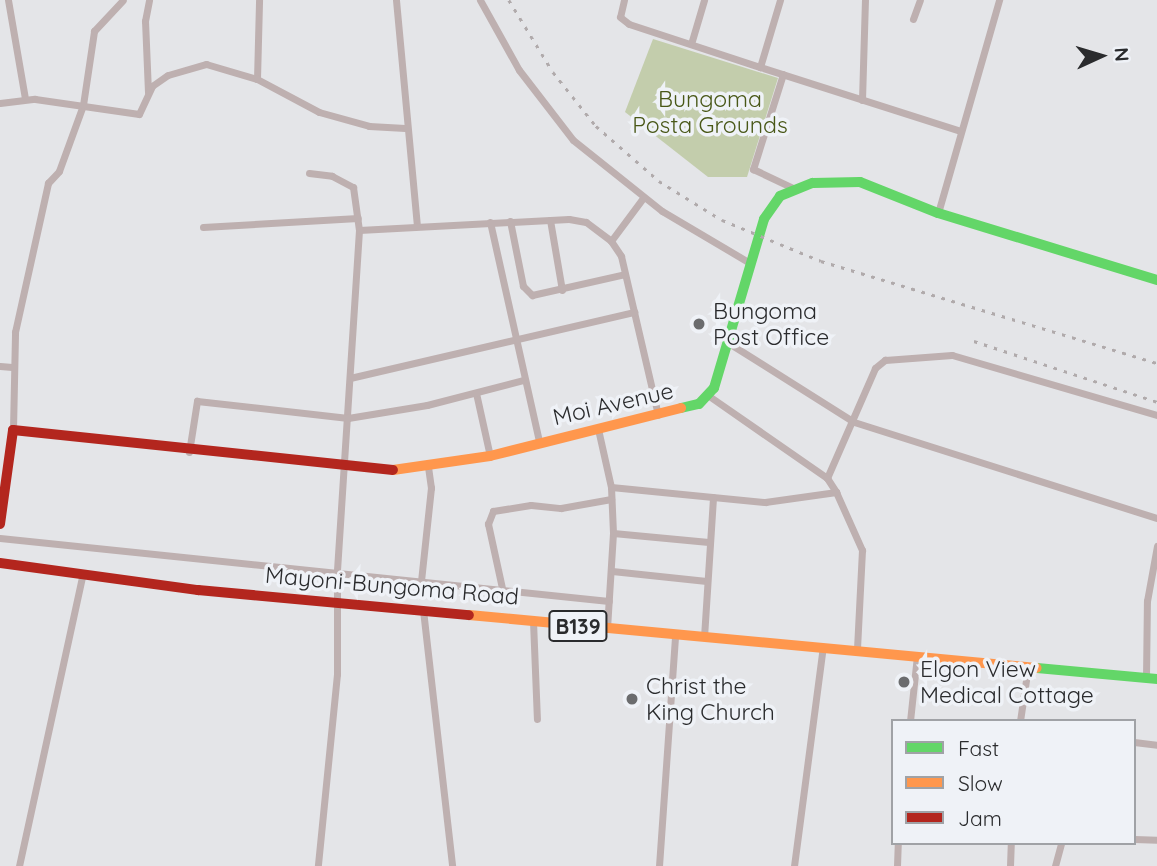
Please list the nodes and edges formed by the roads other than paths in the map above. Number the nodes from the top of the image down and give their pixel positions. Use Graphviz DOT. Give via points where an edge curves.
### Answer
graph roads {
  1 [pos="8,0"];
  2 [pos="123,0"];
  3 [pos="147,0"];
  4 [pos="259,0"];
  5 [pos="396,0"];
  6 [pos="481,0"];
  7 [pos="624,0"];
  8 [pos="704,0"];
  9 [pos="780,0"];
  10 [pos="865,0"];
  11 [pos="920,0"];
  12 [pos="999,0"];
  13 [pos="913,19"];
  14 [pos="691,44"];
  15 [pos="760,67"];
  16 [pos="783,74"];
  17 [pos="257,79"];
  18 [pos="148,93"];
  19 [pos="25,98"];
  20 [pos="862,100"];
  21 [pos="0,103"];
  22 [pos="83,105"];
  23 [pos="405,128"];
  24 [pos="961,131"];
  25 [pos="309,173"];
  26 [pos="793,188"];
  27 [pos="643,198"];
  28 [pos="938,213"];
  29 [pos="358,218"];
  30 [pos="550,220"];
  31 [pos="510,221"];
  32 [pos="491,222"];
  33 [pos="416,225"];
  34 [pos="203,227"];
  35 [pos="359,230"];
  36 [pos="611,241"];
  37 [pos="750,263"];
  38 [pos="625,274"];
  39 [pos="1157,280"];
  40 [pos="562,290"];
  41 [pos="634,312"];
  42 [pos="513,338"];
  43 [pos="727,342"];
  44 [pos="0,366"];
  45 [pos="12,367"];
  46 [pos="350,378"];
  47 [pos="523,380"];
  48 [pos="476,393"];
  49 [pos="709,396"];
  50 [pos="658,415"];
  51 [pos="1157,415"];
  52 [pos="348,418"];
  53 [pos="854,422"];
  54 [pos="598,429"];
  55 [pos="13,430"];
  56 [pos="539,442"];
  57 [pos="189,452"];
  58 [pos="490,456"];
  59 [pos="428,466"];
  60 [pos="345,469"];
  61 [pos="827,478"];
  62 [pos="611,487"];
  63 [pos="836,492"];
  64 [pos="713,497"];
  65 [pos="611,499"];
  66 [pos="1157,518"];
  67 [pos="0,524"];
  68 [pos="613,533"];
  69 [pos="0,538"];
  70 [pos="709,542"];
  71 [pos="1157,546"];
  72 [pos="0,563"];
  73 [pos="612,571"];
  74 [pos="337,572"];
  75 [pos="82,576"];
  76 [pos="421,580"];
  77 [pos="706,581"];
  78 [pos="502,588"];
  79 [pos="609,601"];
  80 [pos="337,603"];
  81 [pos="422,609"];
  82 [pos="533,620"];
  83 [pos="607,630"];
  84 [pos="675,636"];
  85 [pos="704,637"];
  86 [pos="823,646"];
  87 [pos="857,650"];
  88 [pos="917,655"];
  89 [pos="1028,667"];
  90 [pos="1152,678"];
  91 [pos="537,719"];
  92 [pos="909,719"];
  93 [pos="1020,719"];
  94 [pos="1136,742"];
  95 [pos="1157,744"];
  96 [pos="1136,839"];
  97 [pos="1157,841"];
  98 [pos="898,845"];
  99 [pos="1011,845"];
  100 [pos="1060,845"];
  101 [pos="19,866"];
  102 [pos="318,866"];
  103 [pos="452,866"];
  104 [pos="659,866"];
  105 [pos="794,866"];
  106 [pos="897,866"];
  107 [pos="1010,866"];
  108 [pos="1055,866"];
  1 -- 19 [label="street"];
  2 -- 22 [label="street" via="94,32"];
  3 -- 18 [label="street"];
  4 -- 17 [label="street"];
  5 -- 23 [label="street"];
  6 -- 27 [label="street" via="546,108 573,139"];
  7 -- 14 [label="street" via="620,17 629,24"];
  8 -- 14 [label="street"];
  9 -- 15 [label="street"];
  10 -- 20 [label="street"];
  11 -- 13 [label="street"];
  12 -- 24 [label="street"];
  14 -- 15 [label="street"];
  15 -- 16 [label="street"];
  16 -- 20 [label="street"];
  16 -- 26 [label="street" via="753,169"];
  17 -- 18 [label="street" via="206,64 168,75"];
  17 -- 23 [label="street" via="319,113 369,126"];
  18 -- 22 [label="street" via="139,114"];
  19 -- 21 [label="street"];
  19 -- 22 [label="street"];
  20 -- 24 [label="street"];
  22 -- 45 [label="street" via="59,171 48,183"];
  23 -- 33 [label="street"];
  24 -- 28 [label="street"];
  25 -- 29 [label="street" via="332,176 353,187"];
  26 -- 28 [label="street" via="828,180 860,181"];
  26 -- 37 [label="street, Moi Avenue" via="764,219"];
  27 -- 36 [label="street"];
  27 -- 37 [label="street" via="713,245"];
  28 -- 39 [label="street"];
  29 -- 34 [label="street"];
  29 -- 35 [label="street"];
  30 -- 31 [label="street"];
  30 -- 36 [label="street" via="586,222"];
  30 -- 40 [label="street"];
  31 -- 32 [label="street"];
  31 -- 40 [label="street" via="523,286 532,295"];
  32 -- 33 [label="street"];
  32 -- 42 [label="street"];
  33 -- 35 [label="street"];
  35 -- 46 [label="street"];
  36 -- 38 [label="street"];
  37 -- 43 [label="street, Moi Avenue"];
  38 -- 40 [label="street"];
  38 -- 41 [label="street"];
  41 -- 42 [label="street"];
  41 -- 50 [label="street"];
  42 -- 46 [label="street"];
  42 -- 47 [label="street"];
  43 -- 49 [label="street, Moi Avenue"];
  43 -- 53 [label="street"];
  44 -- 45 [label="street"];
  45 -- 55 [label="street" via="17,375"];
  46 -- 52 [label="street"];
  47 -- 48 [label="street"];
  47 -- 56 [label="street"];
  48 -- 52 [label="street"];
  48 -- 58 [label="street"];
  49 -- 50 [label="street, Moi Avenue" via="689,408"];
  49 -- 61 [label="street"];
  50 -- 54 [label="street, Moi Avenue"];
  51 -- 53 [label="street" via="952,355 879,363"];
  52 -- 57 [label="street" via="197,401"];
  52 -- 60 [label="street"];
  53 -- 61 [label="street"];
  53 -- 66 [label="street"];
  54 -- 56 [label="street, Moi Avenue"];
  54 -- 62 [label="street"];
  55 -- 57 [label="street, Moi Avenue"];
  55 -- 67 [label="street"];
  56 -- 58 [label="street, Moi Avenue"];
  57 -- 60 [label="street, Moi Avenue"];
  58 -- 59 [label="street, Moi Avenue"];
  59 -- 60 [label="street, Moi Avenue"];
  59 -- 76 [label="street" via="431,488"];
  60 -- 74 [label="street"];
  61 -- 63 [label="street"];
  62 -- 64 [label="street"];
  62 -- 65 [label="street"];
  63 -- 64 [label="street" via="773,502"];
  63 -- 87 [label="street" via="862,550"];
  64 -- 70 [label="street"];
  65 -- 68 [label="street"];
  65 -- 78 [label="street" via="561,508 531,505 493,511 488,524"];
  68 -- 70 [label="street"];
  68 -- 73 [label="street"];
  69 -- 74 [label="street"];
  70 -- 77 [label="street"];
  71 -- 90 [label="street" via="1147,601"];
  72 -- 75 [label="street, Mayoni-Bungoma Road / B139"];
  73 -- 77 [label="street"];
  73 -- 79 [label="street"];
  74 -- 76 [label="street"];
  74 -- 80 [label="street"];
  75 -- 80 [label="street, Mayoni-Bungoma Road / B139"];
  75 -- 101 [label="street"];
  76 -- 78 [label="street"];
  77 -- 85 [label="street"];
  78 -- 79 [label="street"];
  79 -- 83 [label="street"];
  80 -- 81 [label="street, Mayoni-Bungoma Road / B139"];
  80 -- 102 [label="street" via="337,674"];
  81 -- 82 [label="street, Mayoni-Bungoma Road / B139"];
  81 -- 103 [label="street"];
  82 -- 83 [label="street, Mayoni-Bungoma Road / B139"];
  82 -- 91 [label="street"];
  83 -- 84 [label="street, Mayoni-Bungoma Road / B139"];
  84 -- 85 [label="street, Mayoni-Bungoma Road / B139"];
  84 -- 104 [label="street"];
  85 -- 86 [label="street, Mayoni-Bungoma Road / B139"];
  86 -- 87 [label="street, Mayoni-Bungoma Road / B139"];
  86 -- 105 [label="street"];
  87 -- 88 [label="street, Mayoni-Bungoma Road / B139"];
  88 -- 89 [label="street, Mayoni-Bungoma Road / B139"];
  88 -- 92 [label="street"];
  89 -- 90 [label="street, Mayoni-Bungoma Road / B139"];
  89 -- 93 [label="street"];
  94 -- 95 [label="street"];
  96 -- 97 [label="street"];
  98 -- 106 [label="street"];
  99 -- 107 [label="street"];
  100 -- 108 [label="street"];
}
